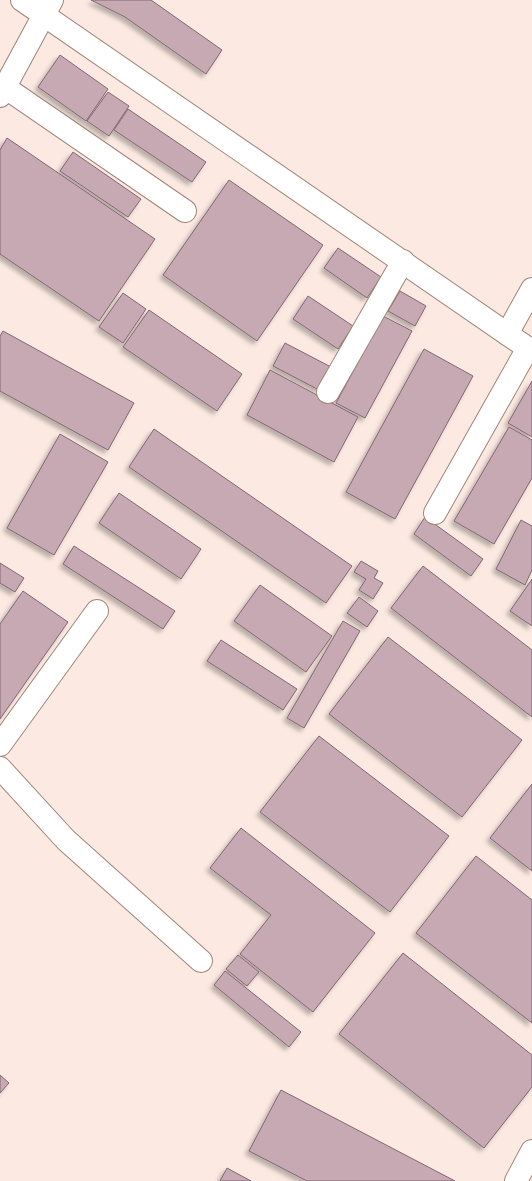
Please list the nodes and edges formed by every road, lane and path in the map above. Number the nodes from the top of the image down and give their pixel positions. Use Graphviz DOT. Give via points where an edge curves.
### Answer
graph roads {
  1 [pos="22,0"];
  2 [pos="48,8"];
  3 [pos="2,89"];
  4 [pos="185,211"];
  5 [pos="403,261"];
  6 [pos="532,289"];
  7 [pos="507,334"];
  8 [pos="530,349"];
  9 [pos="328,392"];
  10 [pos="435,513"];
  11 [pos="97,611"];
  12 [pos="0,745"];
  13 [pos="0,768"];
  14 [pos="201,961"];
  15 [pos="532,1151"];
  16 [pos="516,1181"];
  1 -- 2 [label="street"];
  2 -- 3 [label="street"];
  2 -- 5 [label="street"];
  3 -- 4 [label="street"];
  5 -- 7 [label="street"];
  5 -- 9 [label="street"];
  6 -- 7 [label="street"];
  7 -- 8 [label="street"];
  8 -- 10 [label="street"];
  11 -- 12 [label="street"];
  13 -- 14 [label="street" via="66,840"];
  15 -- 16 [label="street"];
}
